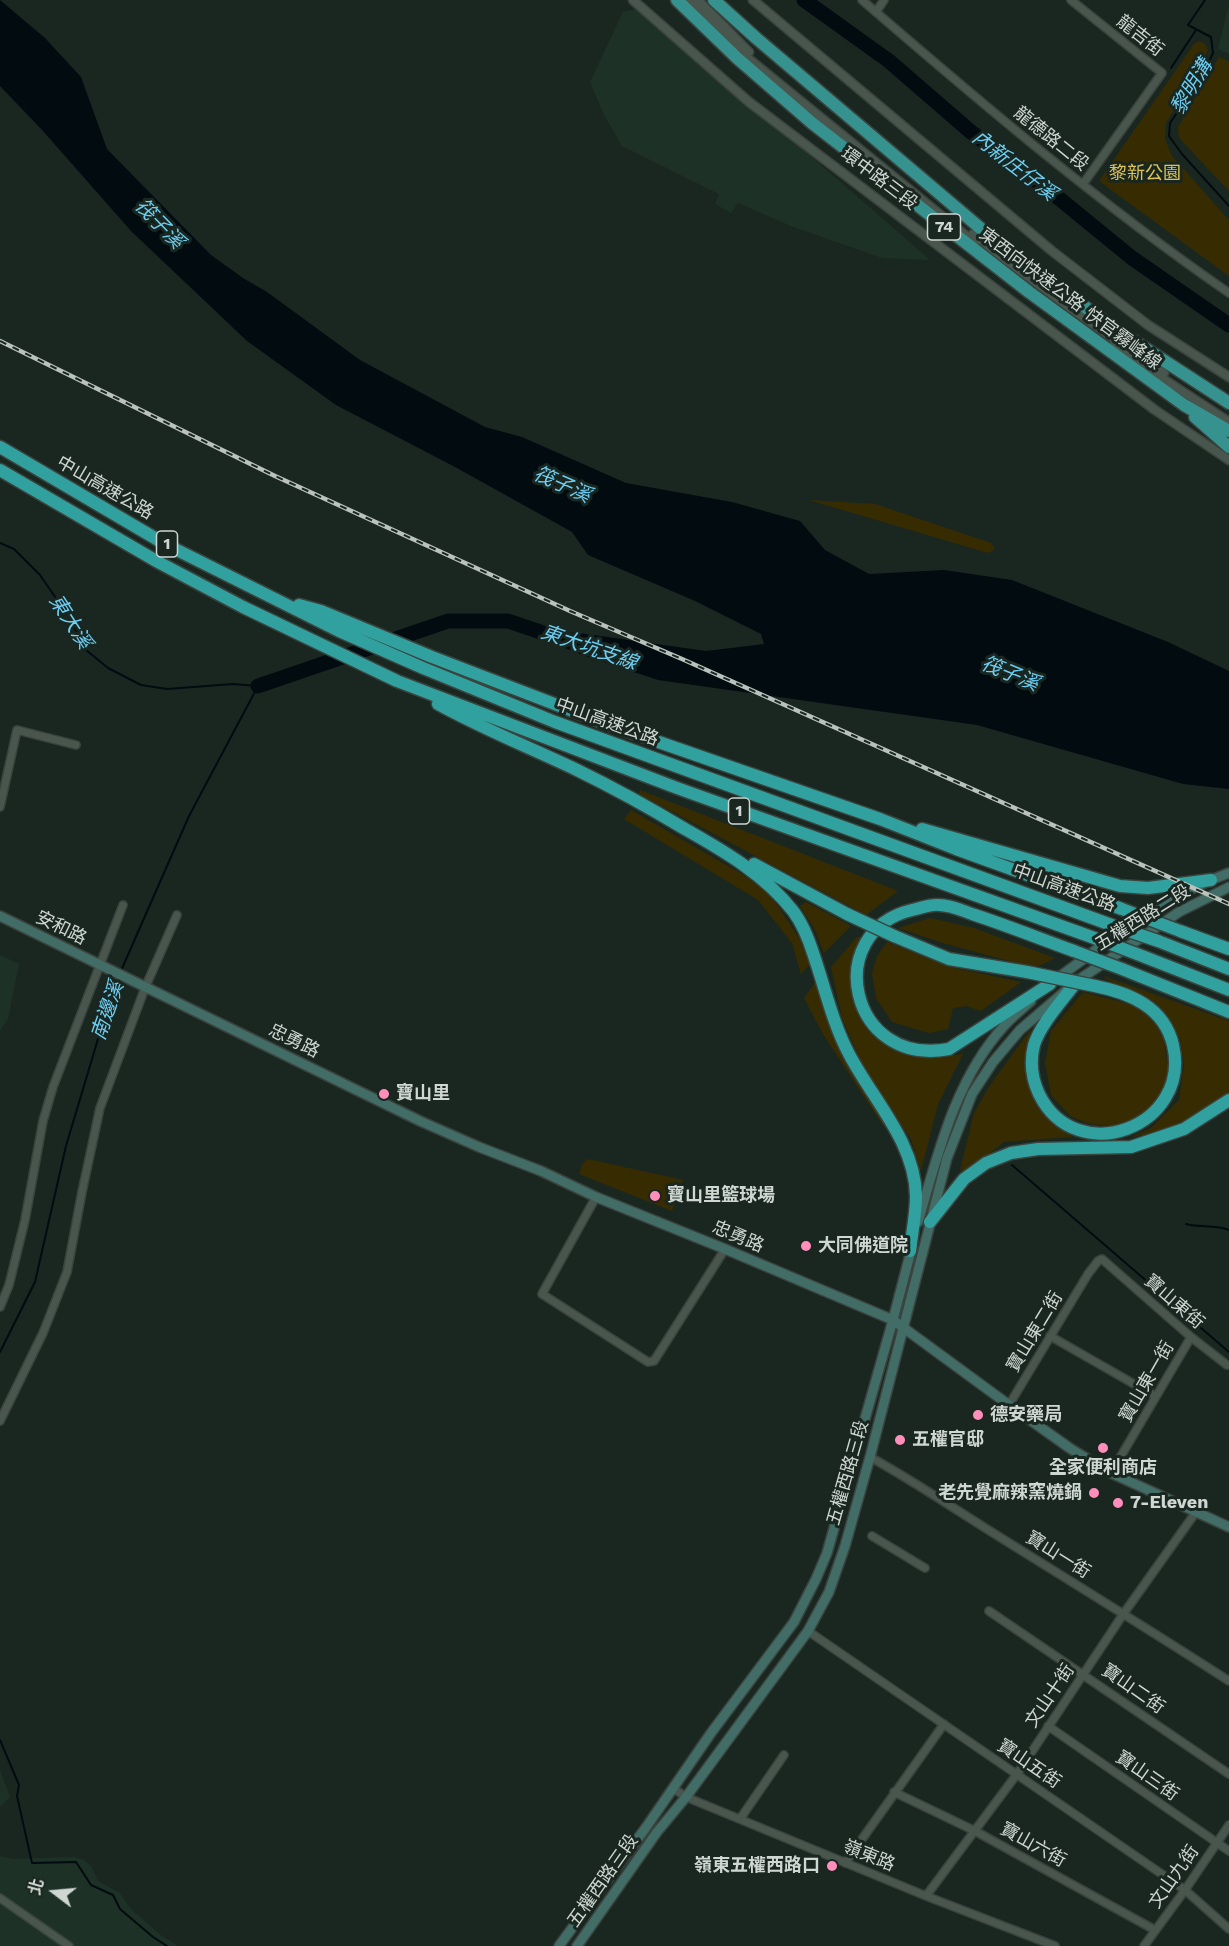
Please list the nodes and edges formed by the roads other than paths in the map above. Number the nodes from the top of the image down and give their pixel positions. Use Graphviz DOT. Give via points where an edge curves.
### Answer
graph roads {
  1 [pos="633,0"];
  2 [pos="677,0"];
  3 [pos="687,0"];
  4 [pos="698,0"];
  5 [pos="714,0"];
  6 [pos="753,0"];
  7 [pos="861,0"];
  8 [pos="884,0"];
  9 [pos="1071,0"];
  10 [pos="876,12"];
  11 [pos="1083,184"];
  12 [pos="1229,292"];
  13 [pos="1229,376"];
  14 [pos="1206,389"];
  15 [pos="1229,396"];
  16 [pos="1229,403"];
  17 [pos="1184,405"];
  18 [pos="1229,416"];
  19 [pos="1229,422"];
  20 [pos="1229,431"];
  21 [pos="0,447"];
  22 [pos="1229,447"];
  23 [pos="1229,460"];
  24 [pos="0,470"];
  25 [pos="268,596"];
  26 [pos="397,681"];
  27 [pos="76,745"];
  28 [pos="0,807"];
  29 [pos="880,819"];
  30 [pos="704,840"];
  31 [pos="1229,873"];
  32 [pos="1211,880"];
  33 [pos="1229,887"];
  34 [pos="123,905"];
  35 [pos="177,915"];
  36 [pos="0,916"];
  37 [pos="1229,949"];
  38 [pos="103,968"];
  39 [pos="1229,969"];
  40 [pos="1077,981"];
  41 [pos="1050,984"];
  42 [pos="145,987"];
  43 [pos="1229,990"];
  44 [pos="1229,1012"];
  45 [pos="1229,1100"];
  46 [pos="596,1197"];
  47 [pos="930,1222"];
  48 [pos="725,1249"];
  49 [pos="910,1251"];
  50 [pos="1102,1259"];
  51 [pos="0,1307"];
  52 [pos="893,1320"];
  53 [pos="903,1329"];
  54 [pos="1050,1336"];
  55 [pos="1191,1337"];
  56 [pos="1227,1365"];
  57 [pos="1155,1396"];
  58 [pos="1009,1405"];
  59 [pos="0,1421"];
  60 [pos="870,1457"];
  61 [pos="1111,1473"];
  62 [pos="1196,1512"];
  63 [pos="1229,1527"];
  64 [pos="872,1536"];
  65 [pos="925,1568"];
  66 [pos="989,1611"];
  67 [pos="1124,1613"];
  68 [pos="808,1631"];
  69 [pos="1084,1674"];
  70 [pos="1229,1681"];
  71 [pos="944,1724"];
  72 [pos="1048,1726"];
  73 [pos="784,1755"];
  74 [pos="1017,1774"];
  75 [pos="1229,1774"];
  76 [pos="674,1788"];
  77 [pos="894,1792"];
  78 [pos="686,1797"];
  79 [pos="740,1819"];
  80 [pos="1229,1825"];
  81 [pos="975,1831"];
  82 [pos="1217,1842"];
  83 [pos="1229,1851"];
  84 [pos="845,1863"];
  85 [pos="1185,1890"];
  86 [pos="926,1896"];
  87 [pos="0,1898"];
  88 [pos="1229,1929"];
  89 [pos="1155,1930"];
  90 [pos="1051,1945"];
  91 [pos="69,1946"];
  92 [pos="559,1946"];
  93 [pos="578,1946"];
  94 [pos="1144,1946"];
  1 -- 23 [label="street, 環中路三段" via="749,102 1155,410"];
  2 -- 17 [label="highway, 東西向快速公路 快官霧峰線 / 74" via="812,123 1029,292"];
  3 -- 19 [label="street, 環中路三段" via="744,55 1004,267 1110,344"];
  4 -- 18 [label="street, 環中路三段" via="747,50 1008,262 1113,339"];
  5 -- 14 [label="highway, 東西向快速公路 快官霧峰線 / 74" via="1012,255"];
  6 -- 13 [label="street" via="1052,251 1148,325"];
  7 -- 10 [label="street, 龍德路二段"];
  8 -- 10 [label="street"];
  9 -- 11 [label="street, 龍吉街" via="1162,73"];
  10 -- 11 [label="street, 龍德路二段"];
  11 -- 12 [label="street, 龍德路二段"];
  14 -- 15 [label="highway"];
  14 -- 16 [label="highway, 東西向快速公路 快官霧峰線 / 74"];
  17 -- 20 [label="highway, 東西向快速公路 快官霧峰線 / 74"];
  17 -- 22 [label="highway"];
  21 -- 25 [label="highway, 中山高速公路 / 1" via="165,544"];
  24 -- 26 [label="highway, 中山高速公路 / 1" via="158,562"];
  25 -- 29 [label="highway" via="321,611 603,723"];
  25 -- 39 [label="highway, 中山高速公路 / 1, bridge" via="423,668 555,722"];
  26 -- 30 [label="highway" via="467,720 626,795"];
  26 -- 43 [label="highway, 中山高速公路 / 1, bridge"];
  27 -- 28 [label="street" via="17,730"];
  29 -- 32 [label="highway" via="1120,886 1148,888"];
  29 -- 37 [label="highway, bridge"];
  30 -- 40 [label="highway, bridge" via="848,914 949,959 1027,972 1095,986 1120,991 1150,1008 1168,1031 1175,1059 1173,1078 1161,1104 1141,1124 1114,1133 1086,1132 1060,1120 1042,1099 1035,1082 1033,1054 1041,1029"];
  30 -- 49 [label="highway" via="762,878 802,925 848,1053 900,1137 913,1172 916,1197"];
  31 -- 32 [label="main road, 五權西路二段"];
  32 -- 41 [label="main road, 五權西路二段" via="1150,912"];
  33 -- 40 [label="main road, 五權西路二段" via="1179,912"];
  34 -- 38 [label="street"];
  35 -- 42 [label="street"];
  36 -- 38 [label="main road, 安和路"];
  38 -- 42 [label="main road, 安和路"];
  38 -- 51 [label="street" via="53,1087 25,1220"];
  40 -- 47 [label="main road, 五權西路三段" via="1020,1030 972,1094 947,1158"];
  41 -- 44 [label="highway, bridge" via="949,1049 932,1052 902,1046 879,1032 860,1002 857,975 864,948 882,925 906,911 938,904 1004,925"];
  41 -- 49 [label="main road, 五權西路三段" via="1004,1026 966,1082 939,1147"];
  42 -- 46 [label="main road, 忠勇路" via="420,1121"];
  42 -- 59 [label="street" via="100,1108 67,1272 43,1333"];
  45 -- 47 [label="highway" via="1184,1129 1131,1148 1038,1149 1011,1153 986,1163 964,1179"];
  46 -- 48 [label="main road, 忠勇路"];
  46 -- 48 [label="street" via="542,1294 648,1362 654,1361"];
  47 -- 53 [label="main road, 五權西路三段"];
  48 -- 52 [label="main road, 忠勇路"];
  49 -- 52 [label="main road, 五權西路三段"];
  50 -- 54 [label="street, 寶山東二街" via="1088,1274"];
  50 -- 55 [label="street, 寶山東街"];
  52 -- 53 [label="main road, 忠勇路"];
  52 -- 76 [label="main road, 五權西路三段" via="827,1553 816,1579 794,1622"];
  53 -- 58 [label="main road, 忠勇路"];
  53 -- 60 [label="main road, 五權西路三段"];
  54 -- 57 [label="street"];
  54 -- 58 [label="street, 寶山東二街"];
  55 -- 56 [label="street, 寶山東街"];
  55 -- 57 [label="street, 寶山東一街"];
  57 -- 61 [label="street, 寶山東一街"];
  58 -- 61 [label="main road, 忠勇路"];
  60 -- 67 [label="street, 寶山一街"];
  60 -- 68 [label="main road, 五權西路三段" via="829,1592"];
  61 -- 62 [label="main road, 忠勇路"];
  62 -- 63 [label="main road, 忠勇路"];
  62 -- 67 [label="street, 文山十街"];
  64 -- 65 [label="street"];
  66 -- 69 [label="street, 寶山二街"];
  67 -- 69 [label="street, 文山十街"];
  67 -- 70 [label="street, 寶山一街"];
  68 -- 71 [label="street, 寶山五街"];
  68 -- 78 [label="main road, 五權西路三段"];
  69 -- 72 [label="street, 文山十街"];
  69 -- 75 [label="street, 寶山二街"];
  71 -- 74 [label="street, 寶山五街"];
  71 -- 77 [label="street"];
  72 -- 74 [label="street, 文山十街"];
  72 -- 82 [label="street, 寶山三街"];
  73 -- 79 [label="street"];
  74 -- 81 [label="street, 文山十街"];
  74 -- 85 [label="street, 寶山五街"];
  76 -- 78 [label="street, 嶺東路"];
  76 -- 92 [label="main road, 五權西路三段"];
  77 -- 81 [label="street, 寶山六街"];
  77 -- 84 [label="street"];
  78 -- 79 [label="street, 嶺東路"];
  78 -- 93 [label="main road, 五權西路三段"];
  79 -- 84 [label="street, 嶺東路"];
  80 -- 82 [label="street, 文山九街"];
  81 -- 86 [label="street, 文山十街"];
  81 -- 89 [label="street, 寶山六街"];
  82 -- 83 [label="street, 寶山三街"];
  82 -- 85 [label="street, 文山九街"];
  84 -- 86 [label="street, 嶺東路"];
  85 -- 88 [label="street, 寶山五街"];
  85 -- 89 [label="street, 文山九街"];
  86 -- 90 [label="street, 嶺東路"];
  87 -- 91 [label="street"];
  89 -- 94 [label="street, 文山九街"];
}
